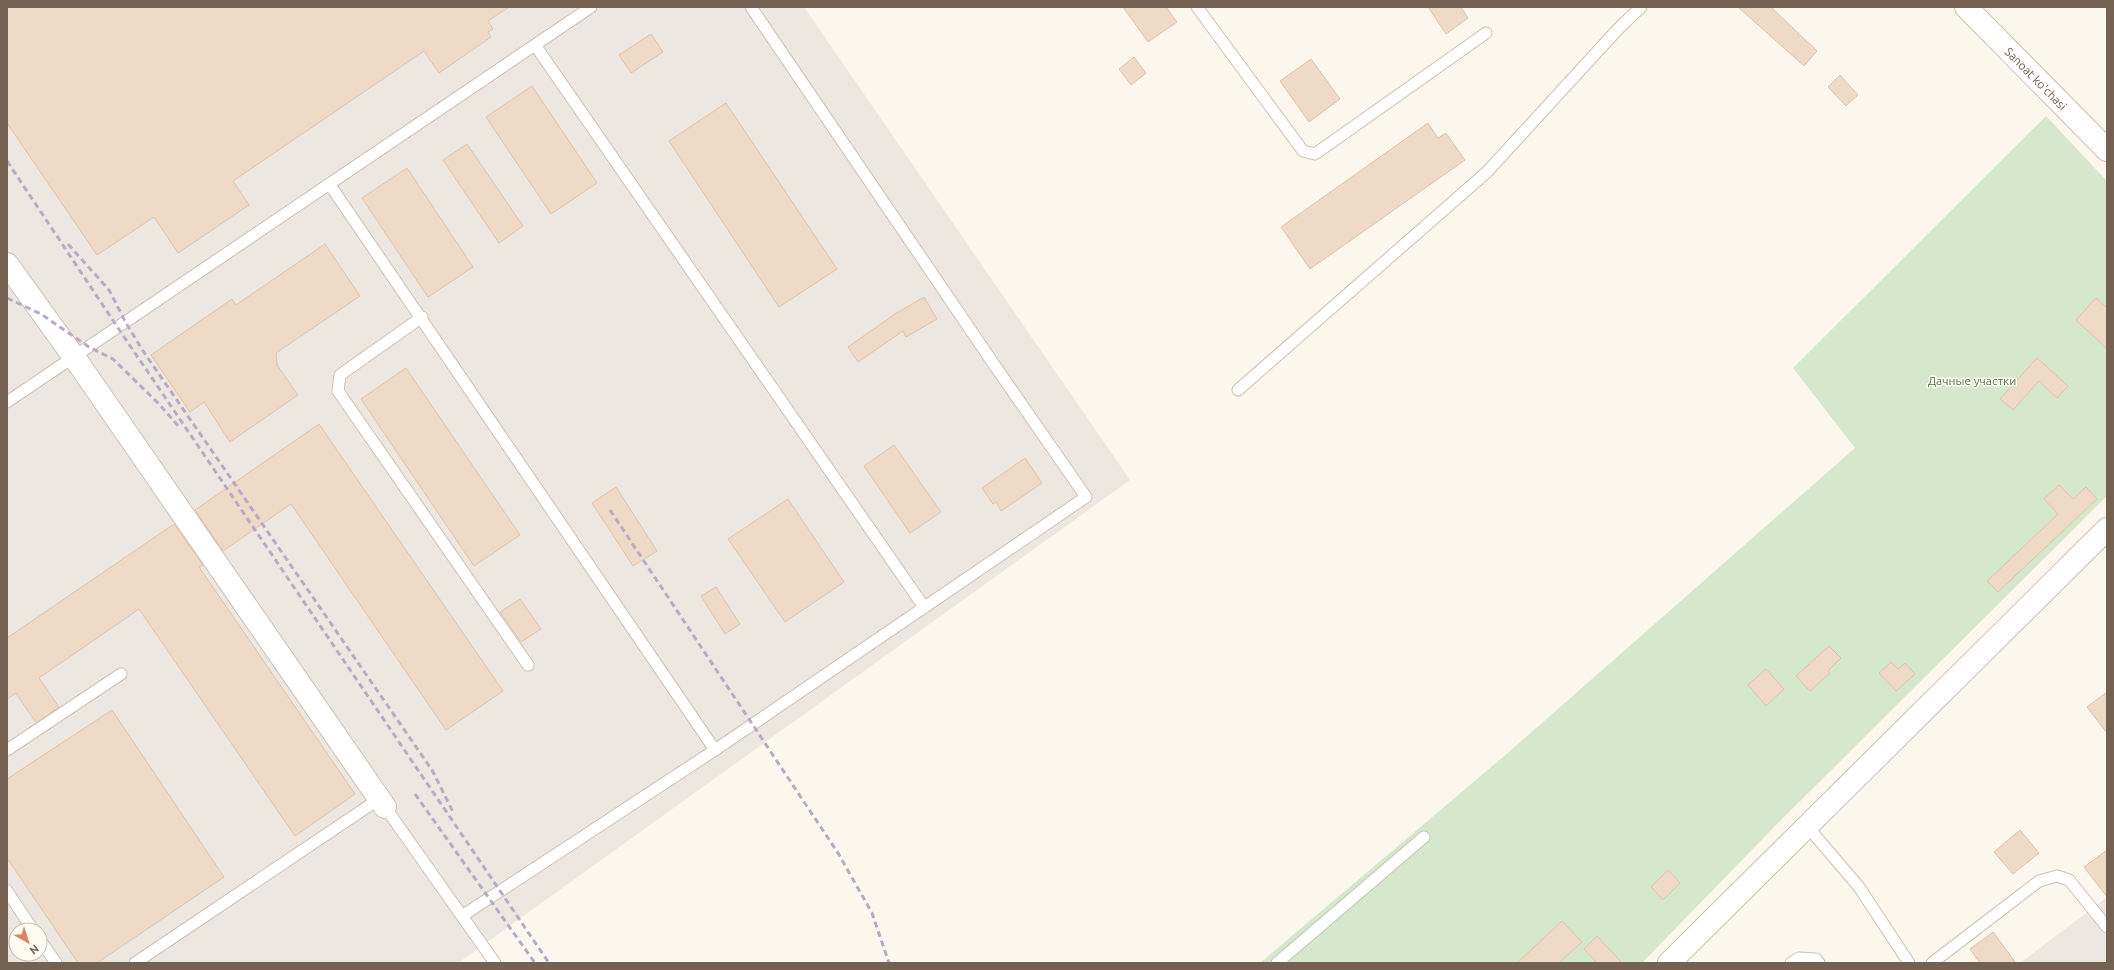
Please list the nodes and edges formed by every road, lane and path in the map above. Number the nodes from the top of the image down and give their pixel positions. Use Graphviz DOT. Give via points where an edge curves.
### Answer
graph roads {
  1 [pos="591,7"];
  2 [pos="751,7"];
  3 [pos="1197,7"];
  4 [pos="1641,7"];
  5 [pos="1966,7"];
  6 [pos="1486,33"];
  7 [pos="535,45"];
  8 [pos="2107,150"];
  9 [pos="330,185"];
  10 [pos="7,264"];
  11 [pos="422,317"];
  12 [pos="74,357"];
  13 [pos="1238,390"];
  14 [pos="7,402"];
  15 [pos="2107,529"];
  16 [pos="924,607"];
  17 [pos="528,665"];
  18 [pos="121,674"];
  19 [pos="7,750"];
  20 [pos="715,750"];
  21 [pos="385,807"];
  22 [pos="1807,826"];
  23 [pos="1424,837"];
  24 [pos="7,891"];
  25 [pos="462,916"];
  26 [pos="28,922"];
  27 [pos="2107,927"];
  28 [pos="48,952"];
  29 [pos="56,963"];
  30 [pos="135,963"];
  31 [pos="495,963"];
  32 [pos="1277,963"];
  33 [pos="1669,963"];
  34 [pos="1791,963"];
  35 [pos="1819,963"];
  36 [pos="1909,963"];
  37 [pos="1932,963"];
  1 -- 7 [label="lane"];
  2 -- 16 [label="lane" via="1086,497"];
  3 -- 6 [label="lane" via="1303,151 1315,154"];
  4 -- 13 [label="lane" via="1487,172"];
  5 -- 8 [label="main road, Sanoat ko'chasi"];
  7 -- 9 [label="lane"];
  7 -- 16 [label="lane"];
  9 -- 11 [label="lane"];
  9 -- 12 [label="lane"];
  10 -- 12 [label="main road"];
  11 -- 17 [label="lane" via="340,375 338,391"];
  11 -- 20 [label="lane"];
  12 -- 14 [label="lane"];
  12 -- 21 [label="main road"];
  15 -- 22 [label="main road"];
  16 -- 20 [label="lane"];
  18 -- 19 [label="lane"];
  20 -- 25 [label="lane"];
  21 -- 25 [label="lane"];
  21 -- 30 [label="lane" via="372,803"];
  22 -- 33 [label="main road"];
  22 -- 36 [label="lane" via="1859,887"];
  23 -- 32 [label="lane"];
  24 -- 26 [label="lane"];
  25 -- 31 [label="lane"];
  27 -- 37 [label="lane" via="2069,880 2057,876 2039,881"];
  28 -- 29 [label="lane"];
  34 -- 35 [label="lane" via="1799,958 1816,959"];
}
